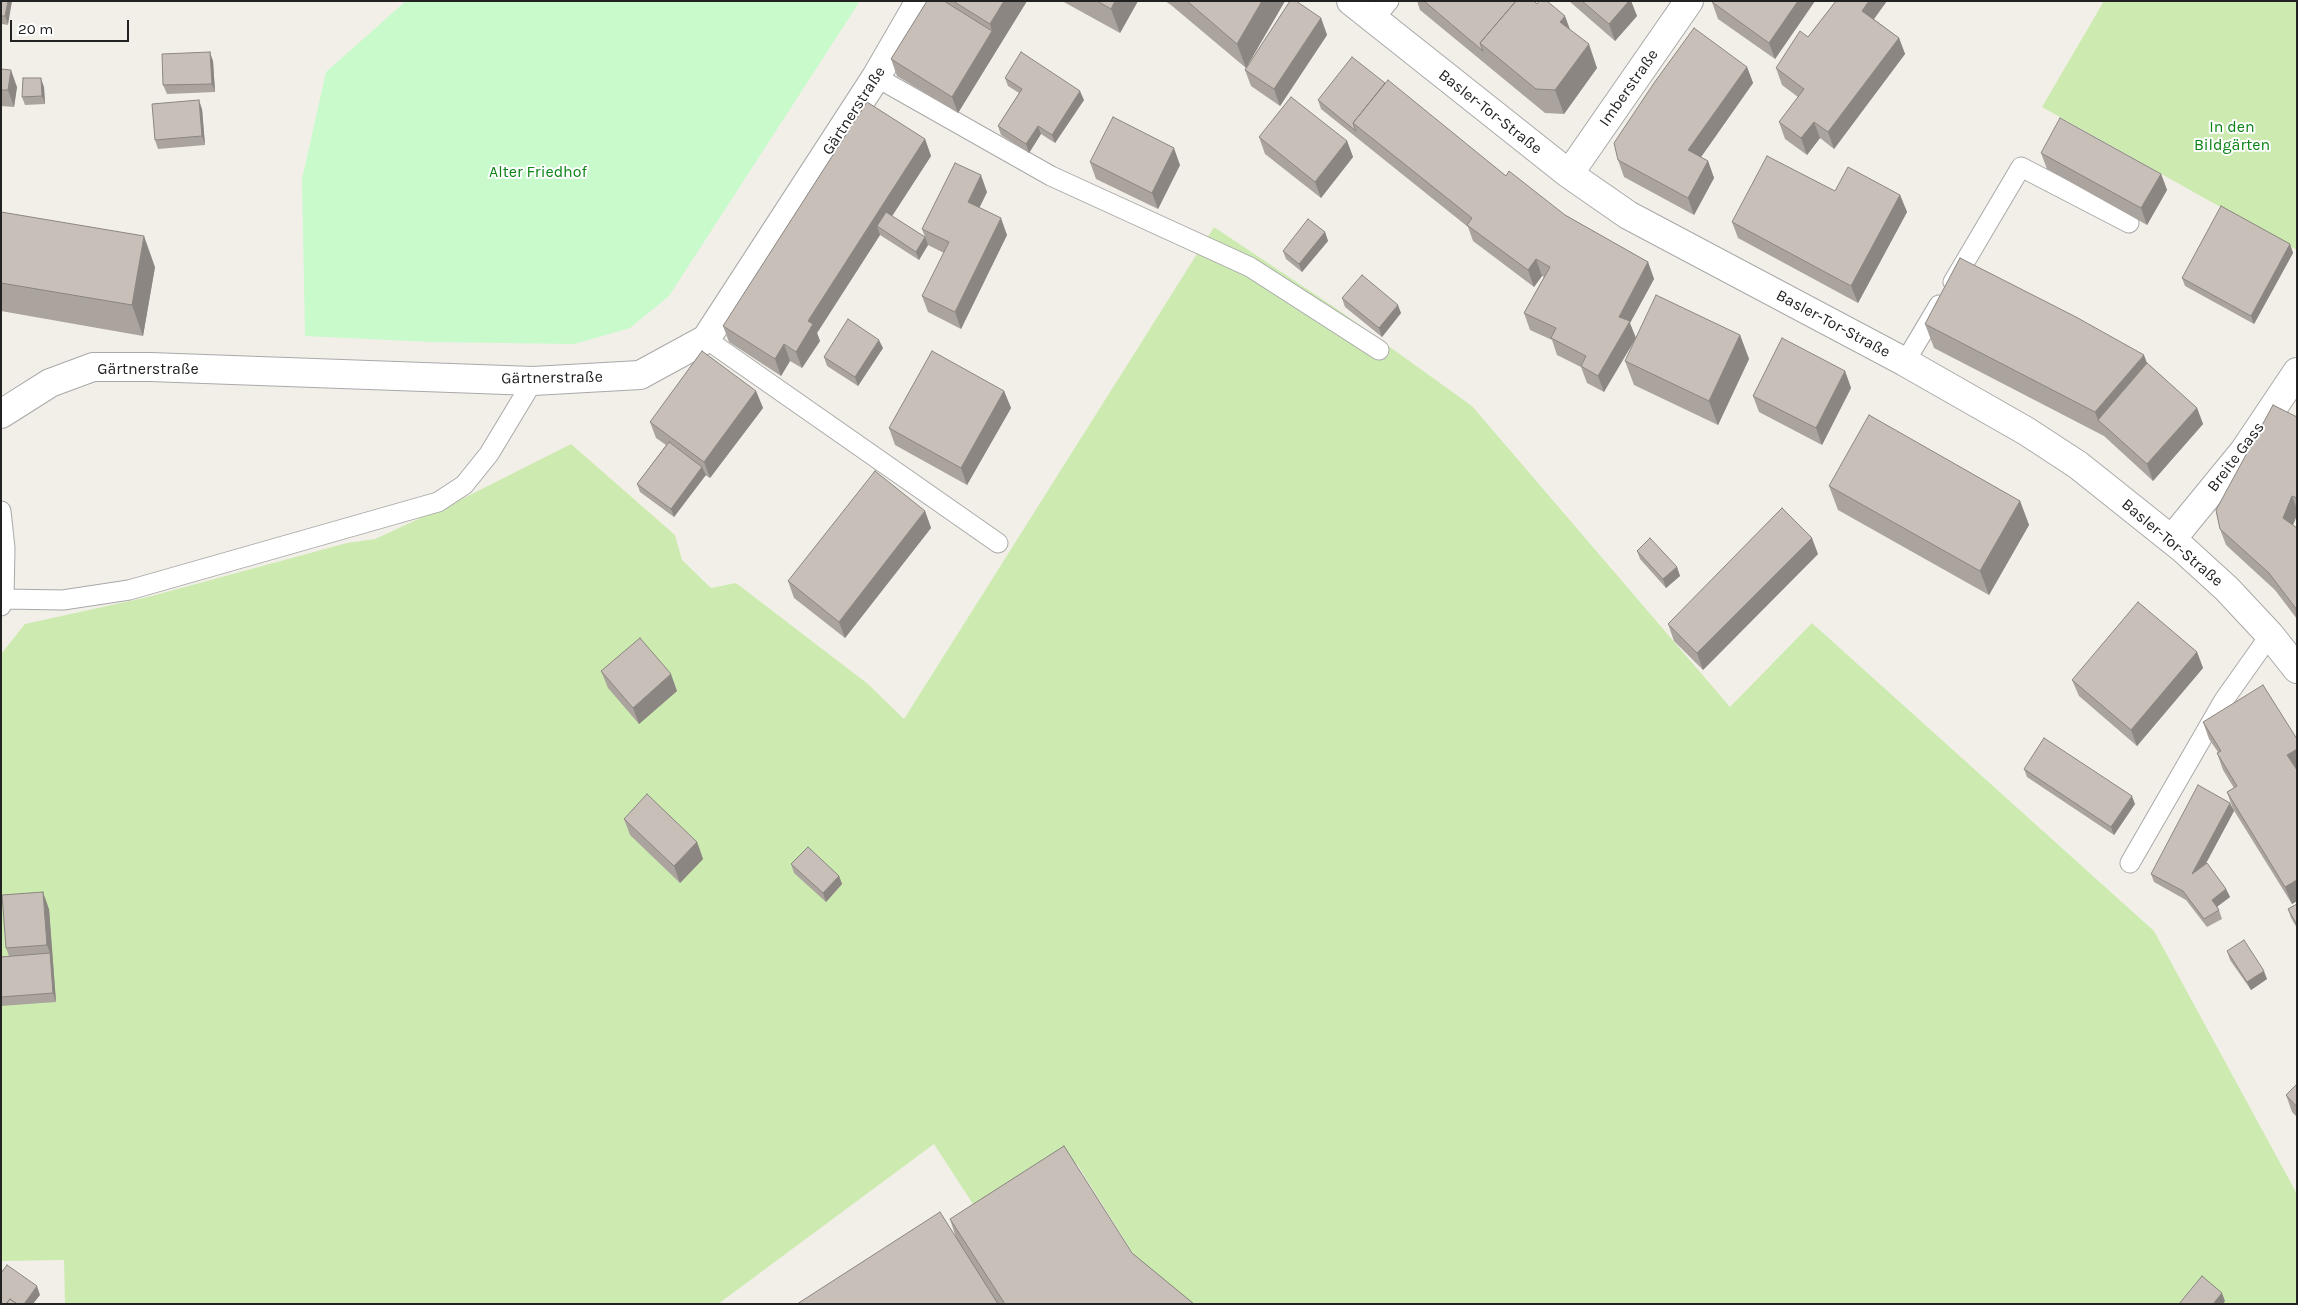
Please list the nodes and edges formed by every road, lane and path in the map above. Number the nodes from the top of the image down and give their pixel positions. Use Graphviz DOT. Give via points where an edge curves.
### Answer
graph roads {
  1 [pos="920,1"];
  2 [pos="1351,1"];
  3 [pos="1689,1"];
  4 [pos="1381,10"];
  5 [pos="876,77"];
  6 [pos="1569,174"];
  7 [pos="2129,223"];
  8 [pos="706,339"];
  9 [pos="1379,350"];
  10 [pos="1905,362"];
  11 [pos="2297,372"];
  12 [pos="532,381"];
  13 [pos="1,414"];
  14 [pos="2,511"];
  15 [pos="2172,539"];
  16 [pos="998,543"];
  17 [pos="3,603"];
  18 [pos="2270,635"];
  19 [pos="2297,669"];
  20 [pos="2130,863"];
  1 -- 5 [label="street, Gärtnerstraße"];
  2 -- 4 [label="street, Basler-Tor-Straße"];
  3 -- 6 [label="street, Imberstraße"];
  4 -- 6 [label="street, Basler-Tor-Straße"];
  5 -- 8 [label="street, Gärtnerstraße"];
  5 -- 9 [label="lane" via="1051,176 1250,266"];
  6 -- 10 [label="street, Basler-Tor-Straße" via="1628,215"];
  7 -- 10 [label="lane" via="2021,167"];
  8 -- 12 [label="street, Gärtnerstraße" via="640,375"];
  8 -- 16 [label="lane"];
  10 -- 15 [label="street, Basler-Tor-Straße" via="2078,465"];
  11 -- 15 [label="street, Breite Gass" via="2244,451"];
  12 -- 13 [label="street, Gärtnerstraße" via="93,367 50,383"];
  12 -- 17 [label="lane" via="489,454 464,485 438,502 129,590 63,600"];
  14 -- 17 [label="lane" via="5,548"];
  15 -- 18 [label="street, Basler-Tor-Straße" via="2227,589"];
  18 -- 19 [label="street, Basler-Tor-Straße"];
  18 -- 20 [label="lane" via="2224,700"];
}
